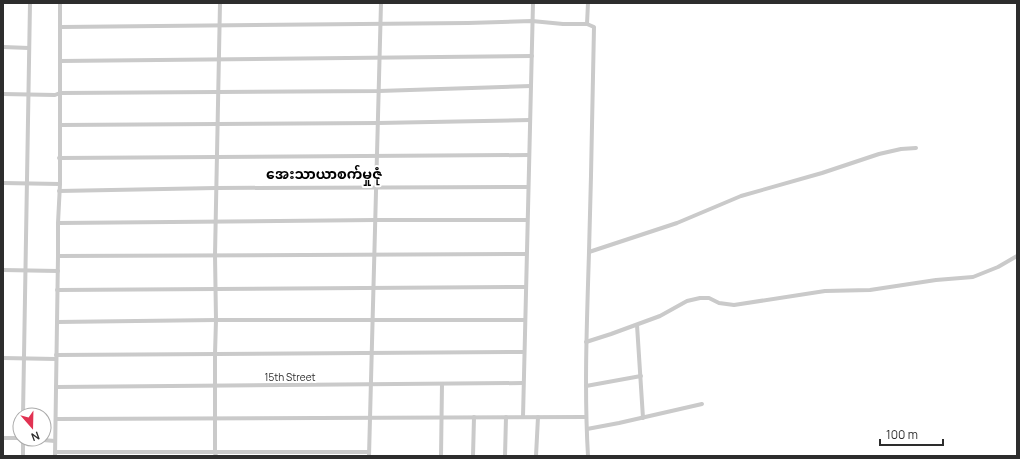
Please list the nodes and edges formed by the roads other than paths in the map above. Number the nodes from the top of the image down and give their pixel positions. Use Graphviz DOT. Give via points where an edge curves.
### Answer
graph roads {
  1 [pos="30,3"];
  2 [pos="60,3"];
  3 [pos="220,3"];
  4 [pos="381,3"];
  5 [pos="533,3"];
  6 [pos="588,3"];
  7 [pos="532,21"];
  8 [pos="380,24"];
  9 [pos="588,24"];
  10 [pos="61,27"];
  11 [pos="219,27"];
  12 [pos="3,47"];
  13 [pos="29,48"];
  14 [pos="532,56"];
  15 [pos="379,58"];
  16 [pos="219,60"];
  17 [pos="60,61"];
  18 [pos="531,86"];
  19 [pos="379,91"];
  20 [pos="218,92"];
  21 [pos="60,93"];
  22 [pos="3,94"];
  23 [pos="28,94"];
  24 [pos="530,120"];
  25 [pos="378,123"];
  26 [pos="218,124"];
  27 [pos="60,125"];
  28 [pos="916,148"];
  29 [pos="377,155"];
  30 [pos="529,155"];
  31 [pos="217,156"];
  32 [pos="59,158"];
  33 [pos="3,183"];
  34 [pos="27,183"];
  35 [pos="60,184"];
  36 [pos="528,187"];
  37 [pos="216,188"];
  38 [pos="376,188"];
  39 [pos="59,191"];
  40 [pos="375,220"];
  41 [pos="527,220"];
  42 [pos="216,221"];
  43 [pos="58,223"];
  44 [pos="589,252"];
  45 [pos="374,254"];
  46 [pos="526,254"];
  47 [pos="215,255"];
  48 [pos="58,256"];
  49 [pos="1017,256"];
  50 [pos="3,270"];
  51 [pos="58,270"];
  52 [pos="25,271"];
  53 [pos="525,287"];
  54 [pos="373,288"];
  55 [pos="215,289"];
  56 [pos="57,290"];
  57 [pos="216,320"];
  58 [pos="372,320"];
  59 [pos="524,320"];
  60 [pos="57,322"];
  61 [pos="638,325"];
  62 [pos="586,342"];
  63 [pos="524,352"];
  64 [pos="371,353"];
  65 [pos="215,354"];
  66 [pos="56,357"];
  67 [pos="3,358"];
  68 [pos="23,358"];
  69 [pos="641,376"];
  70 [pos="442,384"];
  71 [pos="523,384"];
  72 [pos="370,385"];
  73 [pos="215,386"];
  74 [pos="586,386"];
  75 [pos="56,387"];
  76 [pos="702,404"];
  77 [pos="23,407"];
  78 [pos="441,417"];
  79 [pos="474,417"];
  80 [pos="506,417"];
  81 [pos="523,417"];
  82 [pos="538,417"];
  83 [pos="586,417"];
  84 [pos="215,418"];
  85 [pos="369,418"];
  86 [pos="643,418"];
  87 [pos="56,419"];
  88 [pos="586,429"];
  89 [pos="52,441"];
  90 [pos="55,441"];
  91 [pos="55,454"];
  92 [pos="216,454"];
  93 [pos="369,454"];
  94 [pos="441,456"];
  95 [pos="473,456"];
  96 [pos="505,456"];
  97 [pos="536,456"];
  98 [pos="588,456"];
  1 -- 13 [label="street"];
  2 -- 10 [label="street"];
  3 -- 11 [label="street"];
  4 -- 8 [label="street"];
  5 -- 7 [label="street"];
  6 -- 9 [label="street"];
  7 -- 8 [label="street"];
  7 -- 9 [label="street"];
  7 -- 14 [label="street"];
  8 -- 11 [label="street"];
  8 -- 15 [label="street"];
  9 -- 44 [label="street" via="594,28"];
  10 -- 11 [label="street"];
  10 -- 17 [label="street"];
  11 -- 16 [label="street"];
  12 -- 13 [label="street"];
  13 -- 23 [label="street"];
  14 -- 15 [label="street"];
  14 -- 18 [label="street"];
  15 -- 16 [label="street"];
  15 -- 19 [label="street"];
  16 -- 17 [label="street"];
  16 -- 20 [label="street"];
  17 -- 21 [label="street"];
  18 -- 19 [label="street"];
  18 -- 24 [label="street"];
  19 -- 20 [label="street"];
  19 -- 25 [label="street"];
  20 -- 21 [label="street"];
  20 -- 26 [label="street"];
  21 -- 23 [label="street"];
  21 -- 27 [label="street"];
  22 -- 23 [label="street"];
  23 -- 34 [label="street"];
  24 -- 25 [label="street"];
  24 -- 30 [label="street"];
  25 -- 26 [label="street"];
  25 -- 29 [label="street"];
  26 -- 27 [label="street"];
  26 -- 31 [label="street"];
  27 -- 32 [label="street"];
  28 -- 44 [label="street" via="879,154 741,196 677,223"];
  29 -- 30 [label="street"];
  29 -- 31 [label="street"];
  29 -- 38 [label="street"];
  30 -- 36 [label="street"];
  31 -- 32 [label="street"];
  31 -- 37 [label="street"];
  32 -- 35 [label="street"];
  33 -- 34 [label="street"];
  34 -- 35 [label="street"];
  34 -- 52 [label="street"];
  35 -- 39 [label="street"];
  36 -- 38 [label="street"];
  36 -- 41 [label="street"];
  37 -- 38 [label="street"];
  37 -- 39 [label="street"];
  37 -- 42 [label="street"];
  38 -- 40 [label="street"];
  39 -- 43 [label="street"];
  40 -- 41 [label="street"];
  40 -- 42 [label="street"];
  40 -- 45 [label="street"];
  41 -- 46 [label="street"];
  42 -- 43 [label="street"];
  42 -- 47 [label="street"];
  43 -- 48 [label="street"];
  44 -- 62 [label="street"];
  45 -- 46 [label="street"];
  45 -- 47 [label="street"];
  45 -- 54 [label="street"];
  46 -- 53 [label="street"];
  47 -- 48 [label="street"];
  47 -- 55 [label="street"];
  48 -- 51 [label="street"];
  49 -- 61 [label="street" via="998,267 963,279 936,280 870,290 825,291 734,305 700,298"];
  50 -- 52 [label="street"];
  51 -- 52 [label="street"];
  51 -- 56 [label="street"];
  52 -- 68 [label="street"];
  53 -- 54 [label="street"];
  53 -- 59 [label="street"];
  54 -- 55 [label="street"];
  54 -- 58 [label="street"];
  55 -- 56 [label="street"];
  55 -- 57 [label="street"];
  56 -- 60 [label="street"];
  57 -- 58 [label="street"];
  57 -- 60 [label="street"];
  57 -- 65 [label="street"];
  58 -- 59 [label="street"];
  58 -- 64 [label="street"];
  59 -- 63 [label="street"];
  60 -- 66 [label="street"];
  61 -- 62 [label="street"];
  61 -- 69 [label="street"];
  62 -- 74 [label="street"];
  63 -- 64 [label="street"];
  63 -- 71 [label="street"];
  64 -- 65 [label="street"];
  64 -- 72 [label="street"];
  65 -- 66 [label="street"];
  65 -- 73 [label="street"];
  66 -- 68 [label="street"];
  66 -- 75 [label="street"];
  67 -- 68 [label="street"];
  68 -- 77 [label="street"];
  69 -- 74 [label="street"];
  69 -- 86 [label="street"];
  70 -- 71 [label="street, 15th Street"];
  70 -- 72 [label="street, 15th Street"];
  70 -- 78 [label="street"];
  71 -- 81 [label="street"];
  72 -- 73 [label="street, 15th Street"];
  72 -- 85 [label="street"];
  73 -- 75 [label="street, 15th Street"];
  73 -- 84 [label="street"];
  74 -- 83 [label="street"];
  75 -- 87 [label="street"];
  76 -- 86 [label="street"];
  78 -- 79 [label="street"];
  78 -- 85 [label="street"];
  78 -- 94 [label="street"];
  79 -- 80 [label="street"];
  79 -- 95 [label="street"];
  80 -- 81 [label="street"];
  80 -- 96 [label="street"];
  81 -- 82 [label="street"];
  82 -- 83 [label="street"];
  82 -- 97 [label="street"];
  83 -- 88 [label="street"];
  84 -- 85 [label="street"];
  84 -- 87 [label="street"];
  84 -- 92 [label="street"];
  85 -- 93 [label="street"];
  86 -- 88 [label="street"];
  87 -- 90 [label="street"];
  88 -- 98 [label="street"];
  89 -- 90 [label="street"];
  90 -- 91 [label="street"];
  91 -- 92 [label="street"];
  92 -- 93 [label="street"];
}
